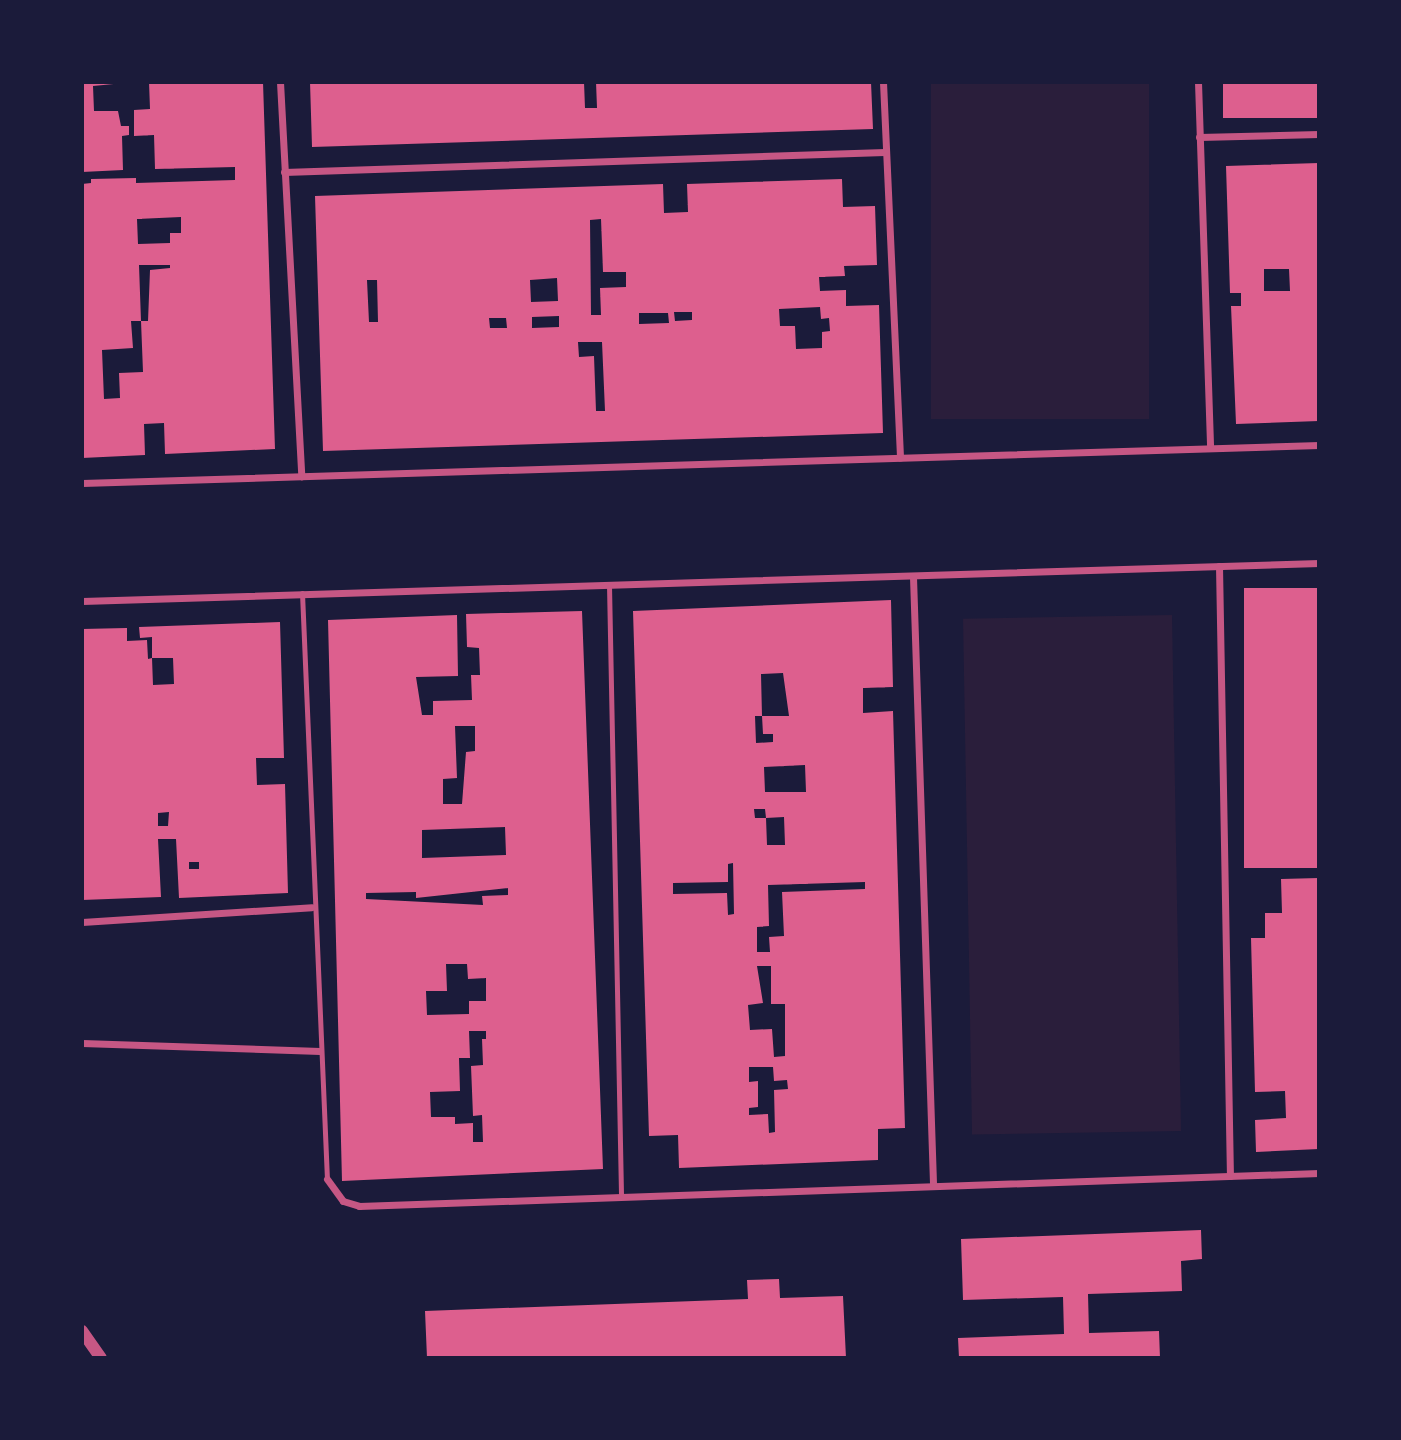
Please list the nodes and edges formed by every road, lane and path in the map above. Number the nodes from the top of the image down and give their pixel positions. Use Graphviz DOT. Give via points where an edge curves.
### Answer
graph roads {
  1 [pos="280,82"];
  2 [pos="883,82"];
  3 [pos="1198,82"];
  4 [pos="1319,134"];
  5 [pos="1199,136"];
  6 [pos="885,152"];
  7 [pos="284,172"];
  8 [pos="1319,445"];
  9 [pos="1210,448"];
  10 [pos="900,458"];
  11 [pos="301,476"];
  12 [pos="82,483"];
  13 [pos="1319,563"];
  14 [pos="1219,566"];
  15 [pos="913,577"];
  16 [pos="609,585"];
  17 [pos="302,593"];
  18 [pos="82,601"];
  19 [pos="312,907"];
  20 [pos="82,922"];
  21 [pos="82,1043"];
  22 [pos="320,1051"];
  23 [pos="1319,1173"];
  24 [pos="1230,1177"];
  25 [pos="327,1179"];
  26 [pos="933,1184"];
  27 [pos="621,1196"];
  28 [pos="82,1331"];
  29 [pos="101,1358"];
  1 -- 7 [label="street"];
  2 -- 6 [label="street"];
  3 -- 5 [label="street"];
  4 -- 5 [label="street"];
  5 -- 9 [label="street"];
  6 -- 7 [label="street"];
  6 -- 10 [label="street"];
  7 -- 11 [label="street"];
  8 -- 9 [label="street"];
  9 -- 10 [label="street"];
  10 -- 11 [label="street"];
  11 -- 12 [label="street"];
  13 -- 14 [label="street"];
  14 -- 15 [label="street"];
  14 -- 24 [label="street"];
  15 -- 16 [label="street"];
  15 -- 26 [label="street"];
  16 -- 17 [label="street"];
  16 -- 27 [label="lane"];
  17 -- 18 [label="street"];
  17 -- 19 [label="lane"];
  19 -- 20 [label="street"];
  19 -- 22 [label="lane"];
  21 -- 22 [label="street"];
  22 -- 25 [label="lane"];
  23 -- 24 [label="street"];
  24 -- 26 [label="street"];
  25 -- 27 [label="street" via="343,1201 359,1206"];
  26 -- 27 [label="street"];
  28 -- 29 [label="street"];
}
